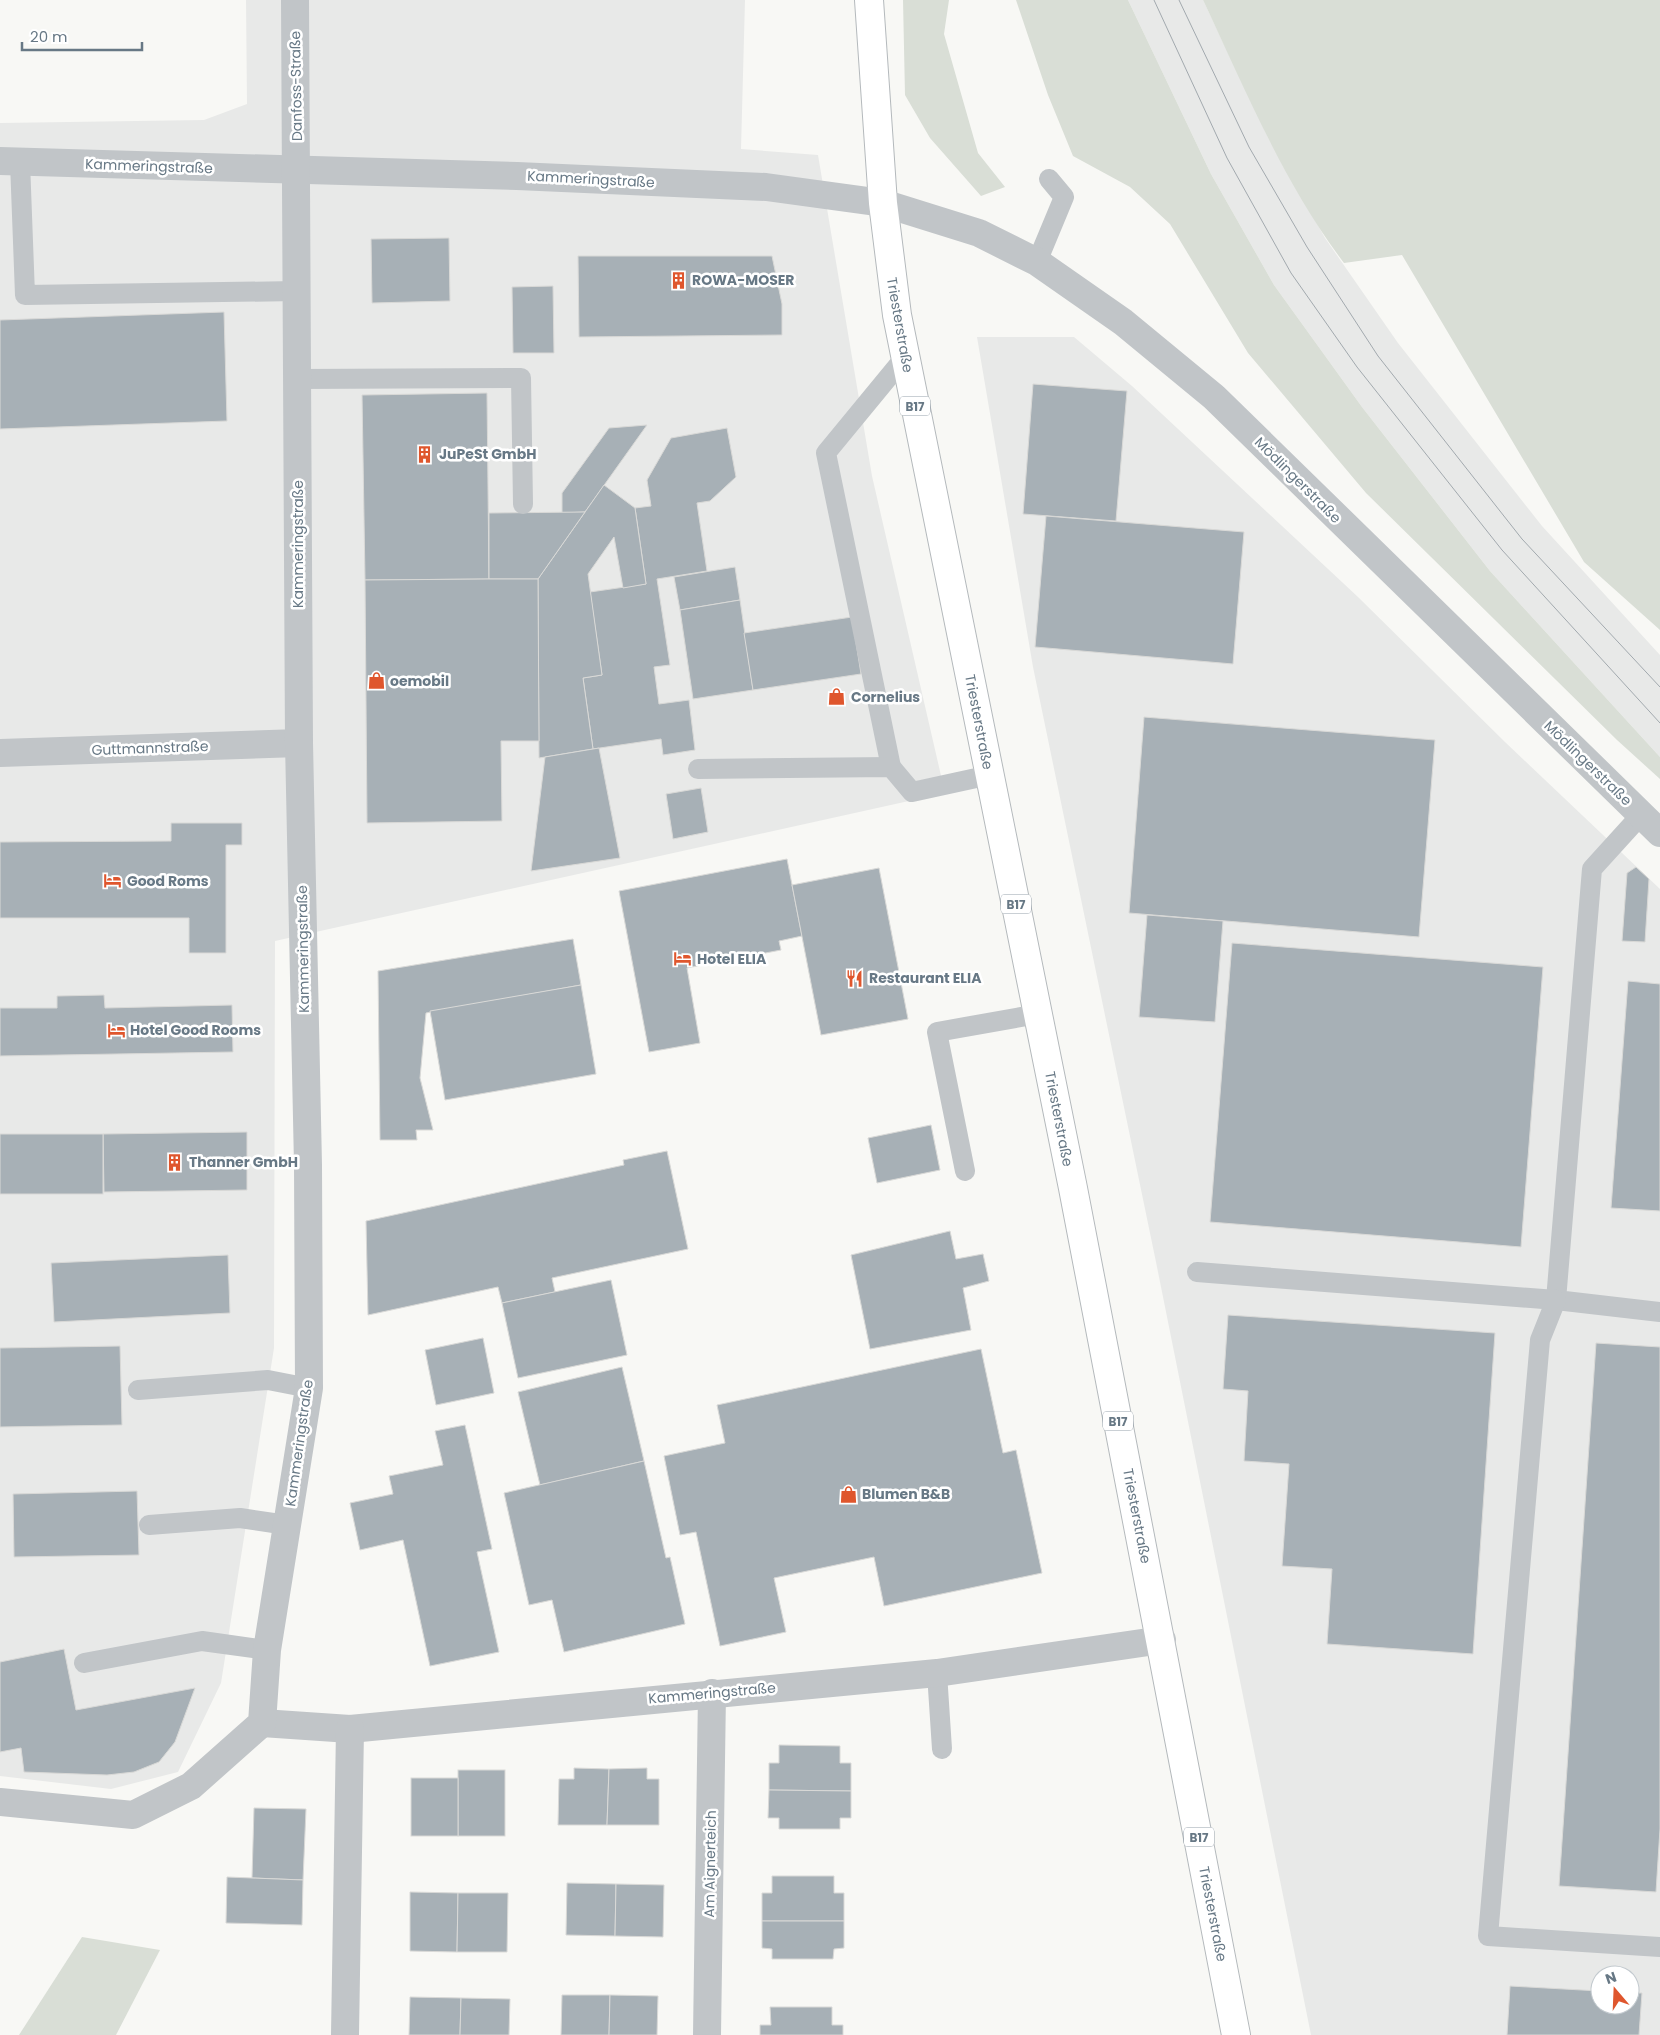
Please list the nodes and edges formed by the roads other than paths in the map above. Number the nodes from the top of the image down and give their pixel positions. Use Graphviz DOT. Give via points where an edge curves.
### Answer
graph roads {
  1 [pos="295,0"];
  2 [pos="869,0"];
  3 [pos="10,162"];
  4 [pos="297,171"];
  5 [pos="1049,179"];
  6 [pos="883,203"];
  7 [pos="1037,262"];
  8 [pos="298,291"];
  9 [pos="905,357"];
  10 [pos="298,379"];
  11 [pos="523,504"];
  12 [pos="299,743"];
  13 [pos="0,753"];
  14 [pos="891,767"];
  15 [pos="698,769"];
  16 [pos="990,776"];
  17 [pos="1650,824"];
  18 [pos="1038,1014"];
  19 [pos="965,1171"];
  20 [pos="1197,1272"];
  21 [pos="1556,1300"];
  22 [pos="1660,1312"];
  23 [pos="308,1388"];
  24 [pos="138,1390"];
  25 [pos="149,1525"];
  26 [pos="287,1525"];
  27 [pos="1162,1640"];
  28 [pos="267,1650"];
  29 [pos="84,1663"];
  30 [pos="937,1673"];
  31 [pos="712,1693"];
  32 [pos="262,1723"];
  33 [pos="350,1729"];
  34 [pos="942,1749"];
  35 [pos="0,1802"];
  36 [pos="1660,1947"];
  37 [pos="345,2035"];
  38 [pos="707,2035"];
  39 [pos="1236,2035"];
  1 -- 4 [label="street, Danfoss-Straße"];
  2 -- 6 [label="main road, B17"];
  3 -- 4 [label="street, Kammeringstraße"];
  3 -- 8 [label="lane" via="25,295"];
  4 -- 6 [label="street, Kammeringstraße" via="517,176 766,187"];
  4 -- 8 [label="street, Kammeringstraße"];
  5 -- 7 [label="lane" via="1064,197"];
  6 -- 7 [label="street, Mödlingerstraße" via="979,233"];
  6 -- 9 [label="main road, Triesterstraße / B17" via="896,315"];
  7 -- 17 [label="street, Mödlingerstraße" via="1122,322 1214,397"];
  8 -- 10 [label="street, Kammeringstraße"];
  9 -- 14 [label="lane" via="826,453"];
  9 -- 16 [label="main road, Triesterstraße / B17"];
  10 -- 11 [label="lane" via="521,378"];
  10 -- 12 [label="street, Kammeringstraße"];
  12 -- 13 [label="street, Guttmannstraße"];
  12 -- 23 [label="street, Kammeringstraße" via="308,1165"];
  14 -- 15 [label="lane"];
  14 -- 16 [label="lane" via="912,792"];
  16 -- 18 [label="main road, Triesterstraße / B17"];
  17 -- 21 [label="lane" via="1592,869"];
  18 -- 19 [label="lane" via="937,1032"];
  18 -- 27 [label="main road, Triesterstraße / B17"];
  20 -- 21 [label="lane"];
  21 -- 22 [label="lane"];
  21 -- 36 [label="lane" via="1540,1340 1488,1936"];
  23 -- 24 [label="lane" via="268,1380"];
  23 -- 26 [label="street, Kammeringstraße"];
  25 -- 26 [label="lane" via="240,1518"];
  26 -- 28 [label="street, Kammeringstraße"];
  27 -- 30 [label="street, Kammeringstraße"];
  27 -- 39 [label="main road, Triesterstraße / B17"];
  28 -- 29 [label="lane" via="202,1641"];
  28 -- 32 [label="street, Kammeringstraße"];
  30 -- 31 [label="street, Kammeringstraße"];
  30 -- 34 [label="lane"];
  31 -- 33 [label="street, Kammeringstraße"];
  31 -- 38 [label="street, Am Aignerteich"];
  32 -- 33 [label="street, Kammeringstraße"];
  32 -- 35 [label="street" via="191,1786 133,1815"];
  33 -- 37 [label="street"];
}
